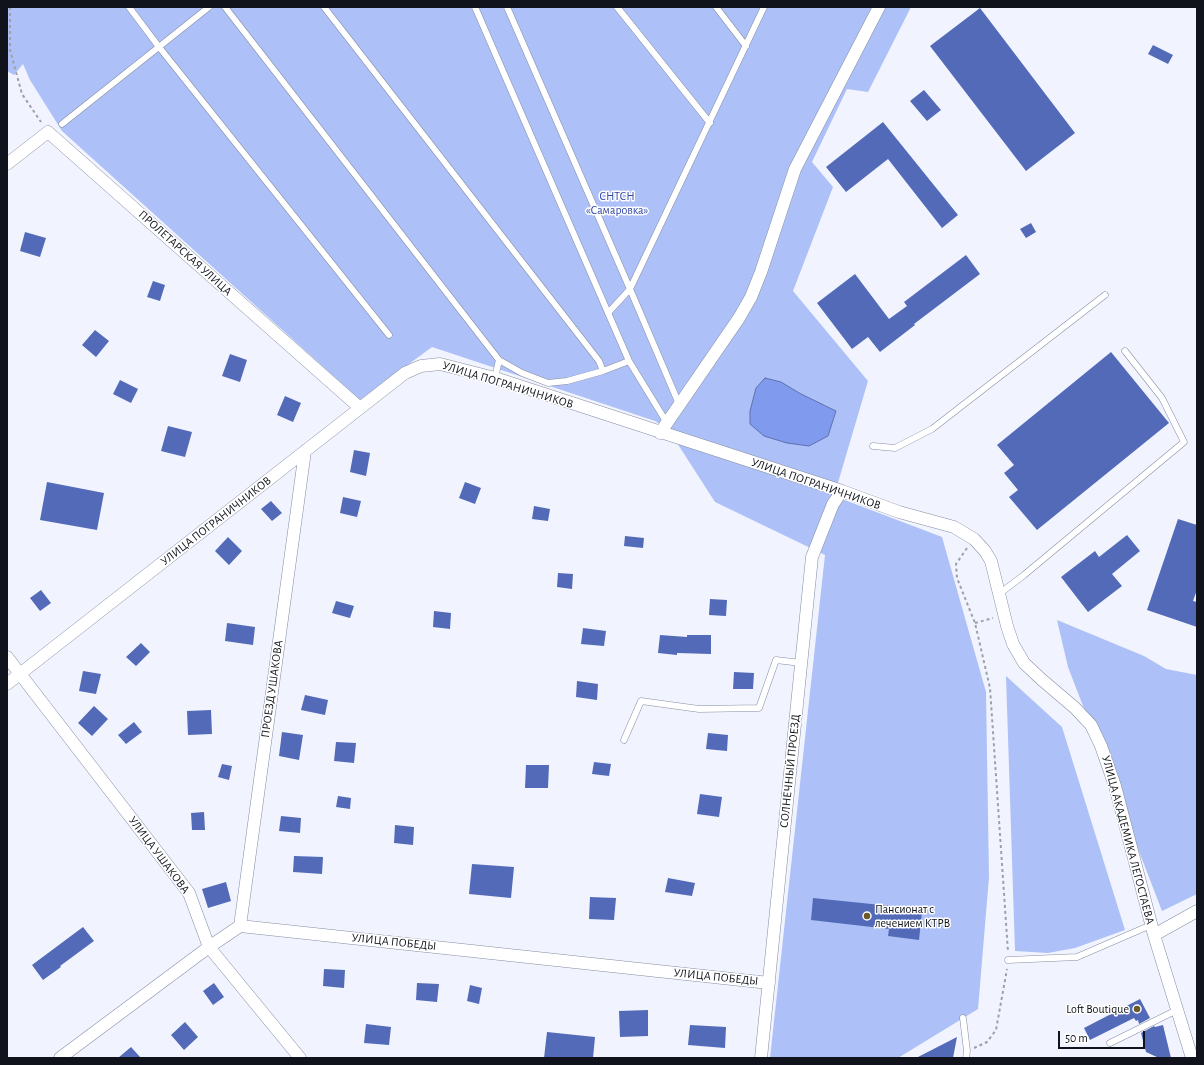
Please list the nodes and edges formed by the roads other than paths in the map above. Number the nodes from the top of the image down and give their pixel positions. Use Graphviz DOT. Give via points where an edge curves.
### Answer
graph roads {
  1 [pos="129,7"];
  2 [pos="209,7"];
  3 [pos="225,7"];
  4 [pos="324,7"];
  5 [pos="475,7"];
  6 [pos="507,7"];
  7 [pos="617,7"];
  8 [pos="716,7"];
  9 [pos="764,7"];
  10 [pos="879,7"];
  11 [pos="746,46"];
  12 [pos="159,47"];
  13 [pos="710,123"];
  14 [pos="62,124"];
  15 [pos="7,164"];
  16 [pos="630,289"];
  17 [pos="1105,295"];
  18 [pos="608,313"];
  19 [pos="389,335"];
  20 [pos="1125,351"];
  21 [pos="499,360"];
  22 [pos="629,361"];
  23 [pos="603,371"];
  24 [pos="495,378"];
  25 [pos="679,404"];
  26 [pos="360,408"];
  27 [pos="663,428"];
  28 [pos="873,446"];
  29 [pos="305,451"];
  30 [pos="842,491"];
  31 [pos="954,527"];
  32 [pos="999,594"];
  33 [pos="7,657"];
  34 [pos="802,663"];
  35 [pos="20,674"];
  36 [pos="7,684"];
  37 [pos="624,740"];
  38 [pos="1197,911"];
  39 [pos="240,926"];
  40 [pos="1152,930"];
  41 [pos="209,947"];
  42 [pos="1008,960"];
  43 [pos="769,983"];
  44 [pos="1177,1010"];
  45 [pos="963,1018"];
  46 [pos="1110,1043"];
  47 [pos="60,1058"];
  48 [pos="300,1058"];
  49 [pos="761,1058"];
  50 [pos="966,1058"];
  51 [pos="1192,1058"];
  1 -- 12 [label="lane"];
  2 -- 12 [label="lane"];
  3 -- 21 [label="lane"];
  4 -- 23 [label="lane" via="598,361"];
  5 -- 18 [label="lane"];
  6 -- 16 [label="lane"];
  7 -- 13 [label="lane"];
  8 -- 11 [label="lane"];
  9 -- 11 [label="lane"];
  10 -- 25 [label="street" via="795,169 751,297"];
  11 -- 13 [label="lane"];
  12 -- 14 [label="lane"];
  12 -- 19 [label="lane"];
  13 -- 16 [label="lane"];
  15 -- 26 [label="street, ПРОЛЕТАРСКАЯ УЛИЦА" via="48,132"];
  16 -- 18 [label="lane"];
  16 -- 25 [label="lane"];
  17 -- 28 [label="lane" via="932,430 895,448"];
  18 -- 22 [label="lane"];
  20 -- 32 [label="lane" via="1162,398 1184,442"];
  21 -- 23 [label="lane" via="548,383 567,381"];
  21 -- 24 [label="lane"];
  22 -- 23 [label="lane"];
  22 -- 27 [label="lane"];
  24 -- 26 [label="street, УЛИЦА ПОГРАНИЧНИКОВ" via="440,364 421,366 405,373"];
  24 -- 27 [label="street, УЛИЦА ПОГРАНИЧНИКОВ"];
  25 -- 27 [label="street"];
  26 -- 29 [label="street, УЛИЦА ПОГРАНИЧНИКОВ"];
  27 -- 30 [label="street, УЛИЦА ПОГРАНИЧНИКОВ"];
  29 -- 35 [label="street, УЛИЦА ПОГРАНИЧНИКОВ"];
  29 -- 39 [label="street, ПРОЕЗД УШАКОВА"];
  30 -- 31 [label="street, УЛИЦА ПОГРАНИЧНИКОВ" via="899,512"];
  30 -- 34 [label="street, СОЛНЕЧНЫЙ ПРОЕЗД" via="833,504 812,557"];
  31 -- 32 [label="street, УЛИЦА АКАДЕМИКА ЛЕГОСТАЕВА" via="974,539 985,551 991,561"];
  32 -- 40 [label="street, УЛИЦА АКАДЕМИКА ЛЕГОСТАЕВА" via="1013,644 1024,664 1075,708 1091,725 1102,746 1115,786"];
  33 -- 35 [label="street, УЛИЦА УШАКОВА"];
  34 -- 37 [label="lane" via="776,660 759,708 699,709 641,701"];
  34 -- 43 [label="street, СОЛНЕЧНЫЙ ПРОЕЗД"];
  35 -- 36 [label="street, УЛИЦА ПОГРАНИЧНИКОВ"];
  35 -- 41 [label="street, УЛИЦА УШАКОВА" via="189,893"];
  38 -- 40 [label="street"];
  39 -- 41 [label="street"];
  39 -- 43 [label="street, УЛИЦА ПОБЕДЫ"];
  40 -- 42 [label="lane" via="1078,957"];
  40 -- 44 [label="street, УЛИЦА АКАДЕМИКА ЛЕГОСТАЕВА"];
  41 -- 47 [label="street"];
  41 -- 48 [label="street, УЛИЦА УШАКОВА"];
  43 -- 49 [label="street, СОЛНЕЧНЫЙ ПРОЕЗД"];
  44 -- 46 [label="lane"];
  44 -- 51 [label="street, УЛИЦА АКАДЕМИКА ЛЕГОСТАЕВА"];
  45 -- 50 [label="lane"];
}
